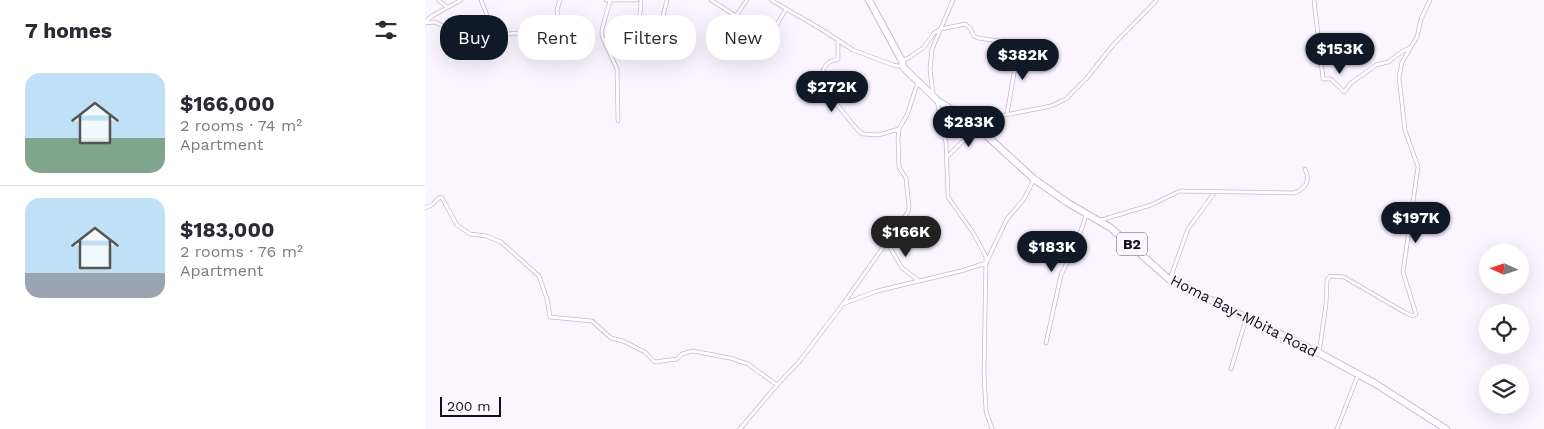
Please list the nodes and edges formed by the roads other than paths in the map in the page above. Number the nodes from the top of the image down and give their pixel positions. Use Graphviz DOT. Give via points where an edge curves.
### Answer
graph roads {
  1 [pos="438,0"];
  2 [pos="461,0"];
  3 [pos="481,0"];
  4 [pos="560,0"];
  5 [pos="637,0"];
  6 [pos="641,0"];
  7 [pos="667,0"];
  8 [pos="711,0"];
  9 [pos="747,0"];
  10 [pos="773,0"];
  11 [pos="869,0"];
  12 [pos="953,0"];
  13 [pos="1157,0"];
  14 [pos="1314,0"];
  15 [pos="1429,0"];
  16 [pos="608,1"];
  17 [pos="447,7"];
  18 [pos="786,9"];
  19 [pos="487,15"];
  20 [pos="638,15"];
  21 [pos="663,15"];
  22 [pos="735,15"];
  23 [pos="738,15"];
  24 [pos="780,19"];
  25 [pos="425,22"];
  26 [pos="440,24"];
  27 [pos="941,29"];
  28 [pos="508,34"];
  29 [pos="838,41"];
  30 [pos="1410,48"];
  31 [pos="903,64"];
  32 [pos="918,82"];
  33 [pos="935,98"];
  34 [pos="1007,114"];
  35 [pos="618,121"];
  36 [pos="975,125"];
  37 [pos="899,129"];
  38 [pos="947,157"];
  39 [pos="1305,169"];
  40 [pos="1034,179"];
  41 [pos="1215,192"];
  42 [pos="425,208"];
  43 [pos="1087,213"];
  44 [pos="1101,220"];
  45 [pos="887,242"];
  46 [pos="986,263"];
  47 [pos="919,280"];
  48 [pos="1169,280"];
  49 [pos="843,304"];
  50 [pos="1246,319"];
  51 [pos="1046,343"];
  52 [pos="1319,353"];
  53 [pos="1231,369"];
  54 [pos="1358,375"];
  55 [pos="777,385"];
  56 [pos="740,429"];
  57 [pos="992,429"];
  58 [pos="1337,429"];
  59 [pos="1446,429"];
  1 -- 17 [label="street"];
  2 -- 17 [label="street"];
  3 -- 19 [label="street"];
  4 -- 28 [label="street" via="557,5 559,40 541,35 526,38 516,33"];
  5 -- 16 [label="street"];
  6 -- 20 [label="street"];
  7 -- 21 [label="street"];
  8 -- 22 [label="street"];
  9 -- 23 [label="street"];
  10 -- 18 [label="street"];
  11 -- 31 [label="highway, Homa Bay-Mbita Road / B2"];
  12 -- 27 [label="street"];
  13 -- 34 [label="street" via="1071,96 1051,106"];
  14 -- 30 [label="street" via="1323,79 1331,79 1341,91 1344,92 1376,65"];
  15 -- 30 [label="street"];
  16 -- 35 [label="street" via="601,36 617,69"];
  17 -- 25 [label="street"];
  18 -- 24 [label="street"];
  18 -- 29 [label="street"];
  25 -- 26 [label="street"];
  27 -- 31 [label="street"];
  27 -- 33 [label="street" via="930,61"];
  27 -- 34 [label="street" via="965,24 978,38 1019,44"];
  29 -- 31 [label="street" via="869,57"];
  29 -- 37 [label="street" via="838,59 825,68 825,88 863,134 878,135"];
  30 -- 52 [label="street" via="1401,62 1400,90 1405,130 1418,167 1403,272 1416,314 1406,313 1344,277 1330,276"];
  31 -- 32 [label="highway, Homa Bay-Mbita Road / B2"];
  32 -- 33 [label="highway, Homa Bay-Mbita Road / B2"];
  32 -- 37 [label="street"];
  33 -- 36 [label="highway, Homa Bay-Mbita Road / B2"];
  33 -- 38 [label="street"];
  34 -- 36 [label="street" via="980,120"];
  36 -- 38 [label="street"];
  36 -- 40 [label="highway, Homa Bay-Mbita Road / B2"];
  37 -- 45 [label="street" via="899,165 906,178 909,210"];
  38 -- 46 [label="street" via="948,197 982,248"];
  39 -- 41 [label="street" via="1307,184 1294,193"];
  40 -- 43 [label="highway, Homa Bay-Mbita Road / B2"];
  40 -- 46 [label="street" via="1024,200 1007,219"];
  41 -- 44 [label="street" via="1176,192 1151,205"];
  41 -- 48 [label="street" via="1188,229"];
  42 -- 55 [label="street" via="441,197 455,223 468,233 496,239 508,246 539,276 551,318 593,321 611,338 645,352 655,362 693,352 741,360"];
  43 -- 44 [label="highway, Homa Bay-Mbita Road / B2"];
  43 -- 51 [label="street" via="1061,275"];
  44 -- 48 [label="highway, Homa Bay-Mbita Road / B2"];
  45 -- 47 [label="street" via="902,268"];
  45 -- 49 [label="street"];
  46 -- 47 [label="street"];
  46 -- 57 [label="street" via="984,374 986,411"];
  47 -- 49 [label="street"];
  48 -- 50 [label="highway, Homa Bay-Mbita Road / B2"];
  49 -- 55 [label="street" via="799,362"];
  50 -- 52 [label="highway, Homa Bay-Mbita Road / B2"];
  50 -- 53 [label="street"];
  52 -- 54 [label="highway, Homa Bay-Mbita Road / B2"];
  54 -- 58 [label="street"];
  54 -- 59 [label="highway, Homa Bay-Mbita Road / B2"];
  55 -- 56 [label="street"];
}
